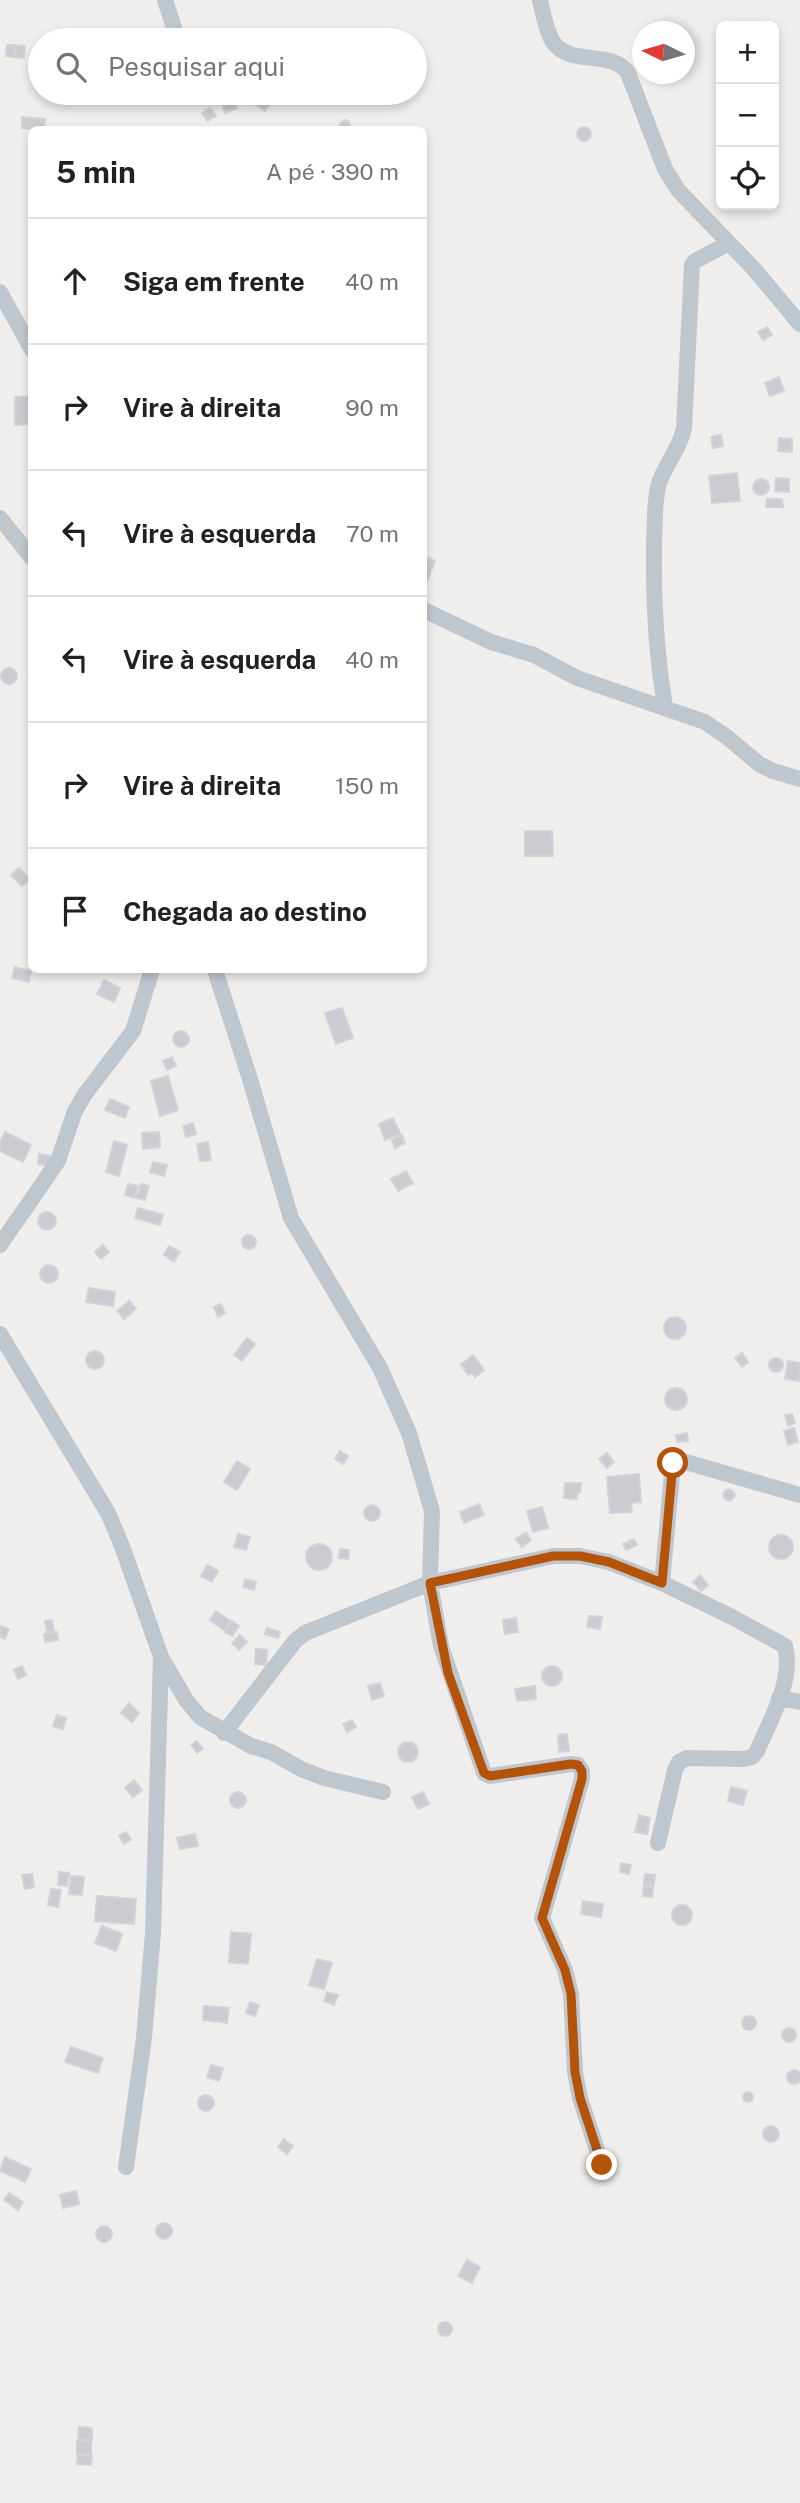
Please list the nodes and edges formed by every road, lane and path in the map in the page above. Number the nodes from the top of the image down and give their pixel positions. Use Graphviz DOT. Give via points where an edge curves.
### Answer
graph roads {
  1 [pos="165,0"];
  2 [pos="540,0"];
  3 [pos="174,28"];
  4 [pos="729,243"];
  5 [pos="0,292"];
  6 [pos="800,324"];
  7 [pos="28,343"];
  8 [pos="0,518"];
  9 [pos="28,553"];
  10 [pos="427,611"];
  11 [pos="665,707"];
  12 [pos="800,779"];
  13 [pos="151,973"];
  14 [pos="216,973"];
  15 [pos="0,1245"];
  16 [pos="0,1334"];
  17 [pos="800,1495"];
  18 [pos="430,1583"];
  19 [pos="662,1583"];
  20 [pos="161,1657"];
  21 [pos="779,1698"];
  22 [pos="800,1702"];
  23 [pos="224,1732"];
  24 [pos="383,1792"];
  25 [pos="658,1843"];
  26 [pos="602,2165"];
  27 [pos="126,2167"];
  1 -- 3 [label="street"];
  2 -- 4 [label="street" via="551,40 559,49 623,66 678,190"];
  4 -- 6 [label="street"];
  4 -- 11 [label="street" via="692,265 684,428 663,473 655,505 653,600"];
  5 -- 7 [label="street"];
  8 -- 9 [label="street"];
  10 -- 11 [label="street" via="578,678"];
  11 -- 12 [label="street" via="705,722 773,771"];
  13 -- 15 [label="street" via="133,1031 85,1094 58,1161"];
  14 -- 18 [label="street" via="291,1218 380,1368 409,1433 432,1511"];
  16 -- 20 [label="street" via="107,1513"];
  17 -- 19 [label="street" via="679,1460 673,1463"];
  18 -- 19 [label="street" via="553,1556 580,1556"];
  18 -- 23 [label="street" via="305,1633"];
  18 -- 26 [label="street" via="448,1673 484,1773 490,1776 571,1764 582,1771 542,1918 571,1994 575,2072"];
  19 -- 21 [label="street" via="785,1646 788,1667"];
  20 -- 23 [label="street" via="200,1717"];
  20 -- 27 [label="street" via="153,1933"];
  21 -- 22 [label="street"];
  21 -- 25 [label="street" via="752,1757 679,1762"];
  23 -- 24 [label="street" via="324,1778"];
}
